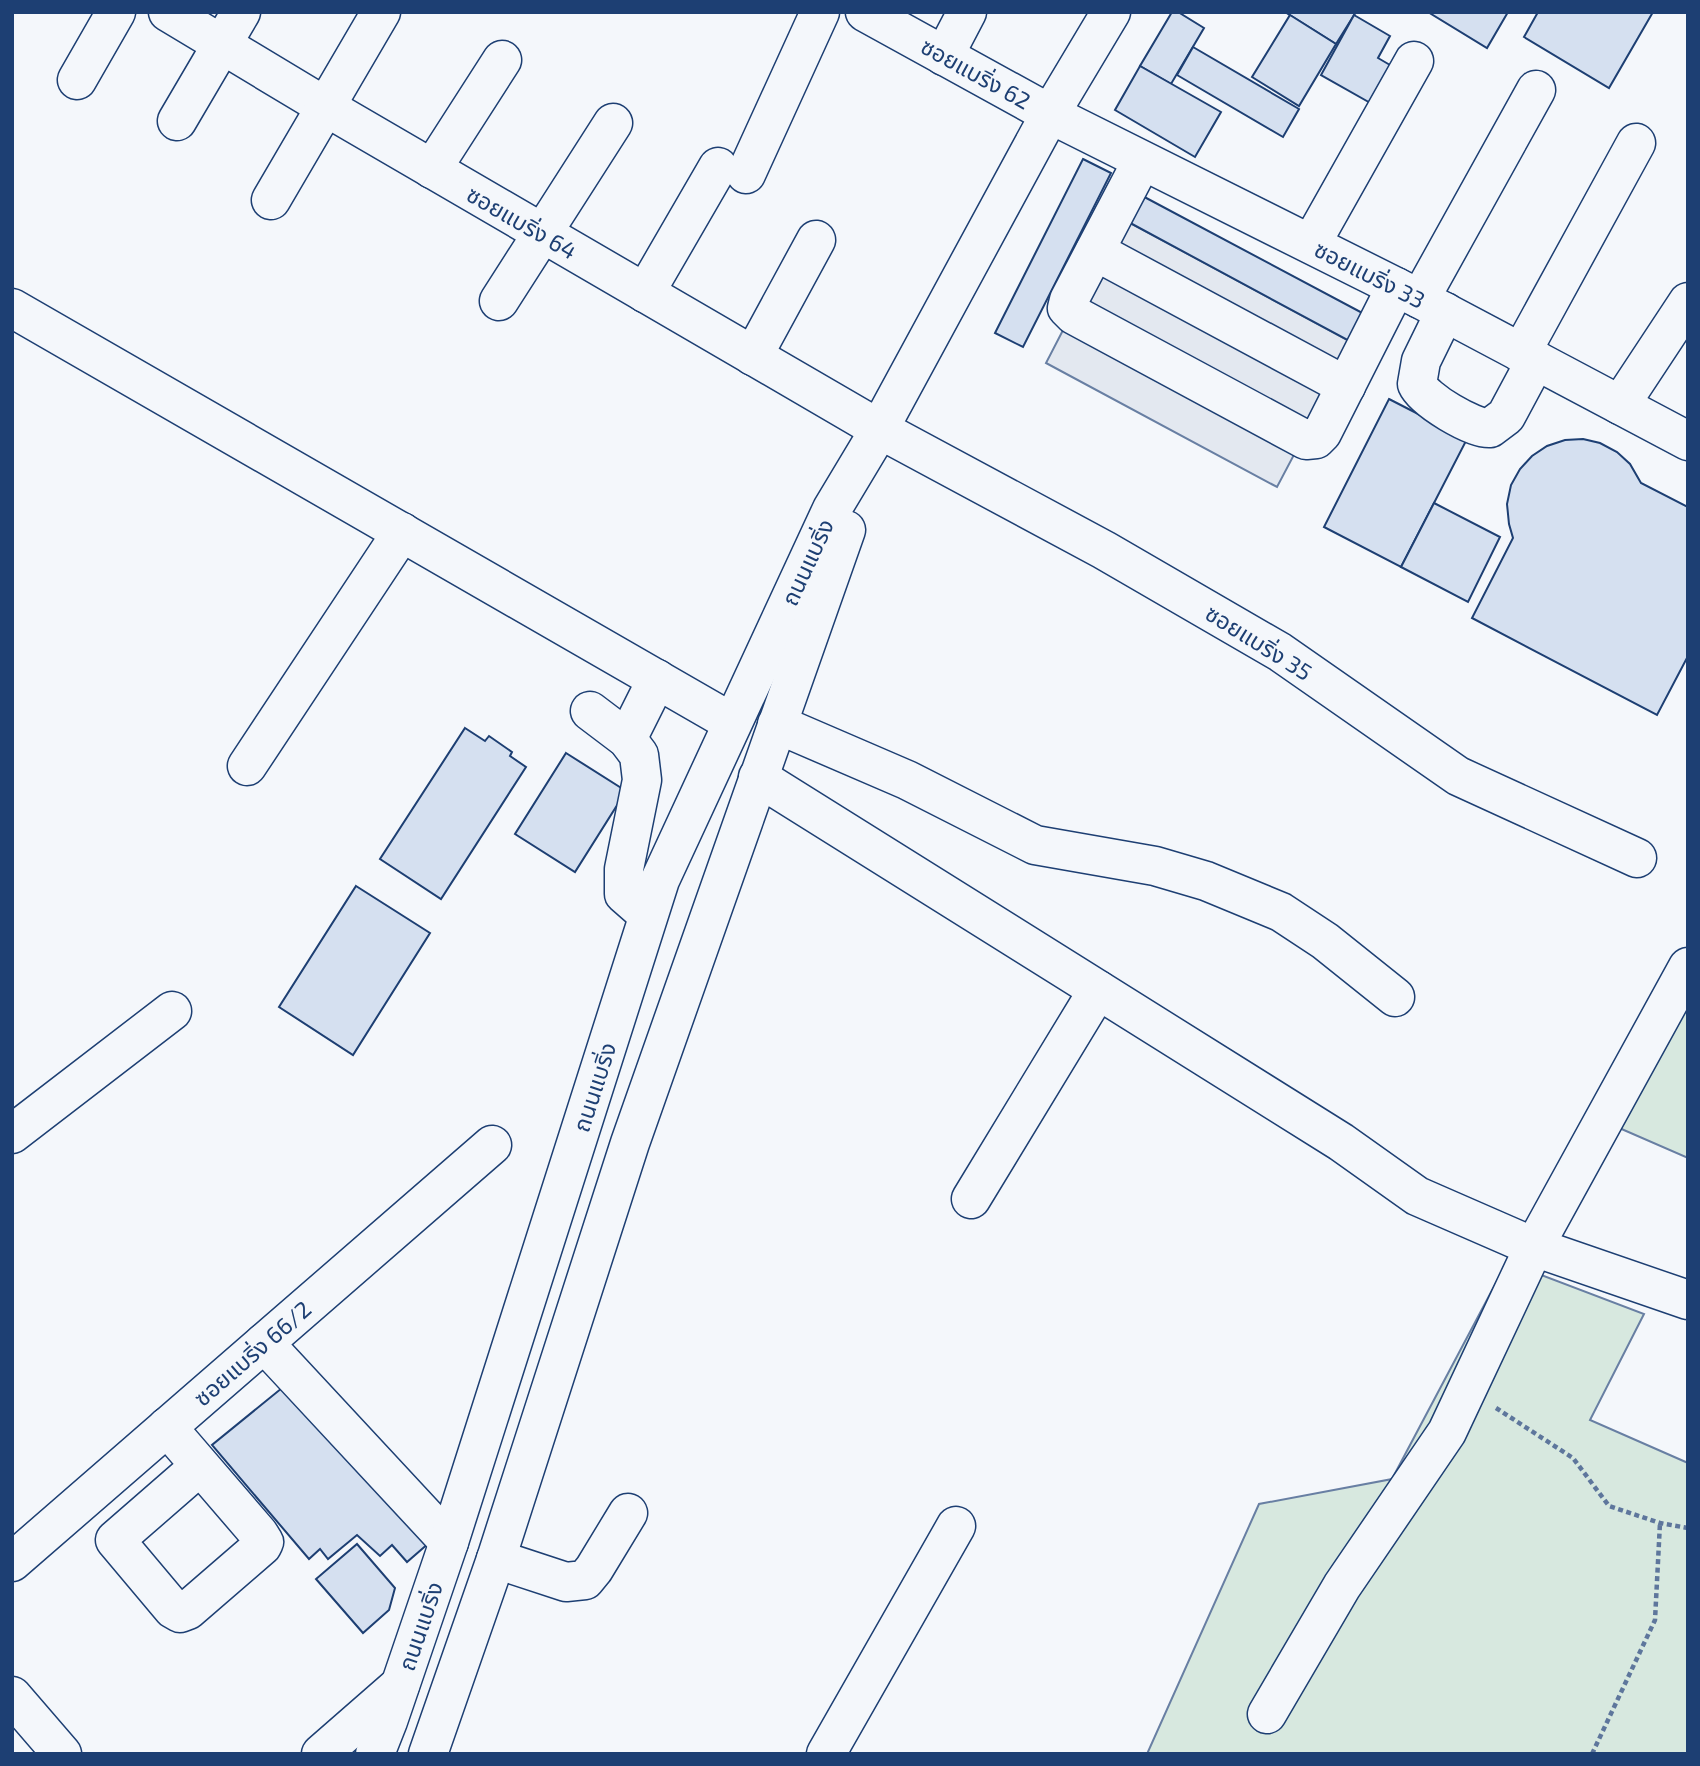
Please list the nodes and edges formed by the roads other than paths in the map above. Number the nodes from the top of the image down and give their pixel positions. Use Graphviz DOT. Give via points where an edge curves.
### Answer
graph roads {
  1 [pos="116,12"];
  2 [pos="168,12"];
  3 [pos="241,12"];
  4 [pos="381,12"];
  5 [pos="820,12"];
  6 [pos="865,12"];
  7 [pos="967,12"];
  8 [pos="1111,12"];
  9 [pos="223,45"];
  10 [pos="944,56"];
  11 [pos="502,60"];
  12 [pos="1414,61"];
  13 [pos="77,80"];
  14 [pos="1536,90"];
  15 [pos="326,107"];
  16 [pos="1050,114"];
  17 [pos="177,121"];
  18 [pos="613,123"];
  19 [pos="1636,143"];
  20 [pos="1142,161"];
  21 [pos="432,169"];
  22 [pos="271,200"];
  23 [pos="543,234"];
  24 [pos="816,240"];
  25 [pos="1311,244"];
  26 [pos="1095,251"];
  27 [pos="645,293"];
  28 [pos="1420,300"];
  29 [pos="499,301"];
  30 [pos="1688,302"];
  31 [pos="12,308"];
  32 [pos="753,356"];
  33 [pos="1529,357"];
  34 [pos="1346,386"];
  35 [pos="1620,405"];
  36 [pos="875,437"];
  37 [pos="1688,441"];
  38 [pos="402,532"];
  39 [pos="657,679"];
  40 [pos="590,712"];
  41 [pos="731,722"];
  42 [pos="777,724"];
  43 [pos="627,739"];
  44 [pos="247,766"];
  45 [pos="758,777"];
  46 [pos="1637,858"];
  47 [pos="648,915"];
  48 [pos="1688,967"];
  49 [pos="1098,990"];
  50 [pos="1395,997"];
  51 [pos="172,1011"];
  52 [pos="12,1134"];
  53 [pos="492,1145"];
  54 [pos="971,1199"];
  55 [pos="1534,1247"];
  56 [pos="1688,1300"];
  57 [pos="264,1343"];
  58 [pos="167,1427"];
  59 [pos="200,1466"];
  60 [pos="83,1501"];
  61 [pos="628,1513"];
  62 [pos="956,1526"];
  63 [pos="115,1540"];
  64 [pos="449,1542"];
  65 [pos="496,1559"];
  66 [pos="12,1562"];
  67 [pos="400,1685"];
  68 [pos="12,1696"];
  69 [pos="1267,1714"];
  70 [pos="62,1754"];
  71 [pos="321,1754"];
  72 [pos="374,1754"];
  73 [pos="428,1754"];
  74 [pos="825,1754"];
  1 -- 13 [label="street"];
  2 -- 9 [label="street, ซอยแบริ่ง 64"];
  3 -- 9 [label="street"];
  4 -- 15 [label="street"];
  5 -- 27 [label="street" via="732,170"];
  6 -- 10 [label="street, ซอยแบริ่ง 62"];
  7 -- 10 [label="street"];
  8 -- 16 [label="street, ถนนแบริ่ง"];
  9 -- 15 [label="street, ซอยแบริ่ง 64"];
  9 -- 17 [label="street"];
  10 -- 16 [label="street, ซอยแบริ่ง 62"];
  11 -- 21 [label="street"];
  12 -- 25 [label="street"];
  14 -- 28 [label="street"];
  15 -- 21 [label="street, ซอยแบริ่ง 64"];
  15 -- 22 [label="street"];
  16 -- 20 [label="street, ซอยแบริ่ง 33"];
  16 -- 36 [label="street, ถนนแบริ่ง"];
  18 -- 23 [label="street"];
  19 -- 33 [label="street"];
  20 -- 25 [label="street, ซอยแบริ่ง 33"];
  20 -- 26 [label="street"];
  21 -- 23 [label="street, ซอยแบริ่ง 64"];
  23 -- 27 [label="street, ซอยแบริ่ง 64"];
  23 -- 29 [label="street"];
  24 -- 32 [label="street"];
  25 -- 28 [label="street, ซอยแบริ่ง 33"];
  26 -- 34 [label="street"];
  26 -- 34 [label="street" via="1068,304 1074,315 1306,440 1322,433"];
  27 -- 32 [label="street, ซอยแบริ่ง 64"];
  28 -- 33 [label="street, ซอยแบริ่ง 33"];
  28 -- 33 [label="street" via="1417,384 1425,396 1479,427 1490,428 1506,416"];
  28 -- 34 [label="street"];
  30 -- 35 [label="street"];
  31 -- 38 [label="street"];
  32 -- 36 [label="street, ซอยแบริ่ง 64"];
  33 -- 35 [label="street, ซอยแบริ่ง 33"];
  35 -- 37 [label="street, ซอยแบริ่ง 33"];
  36 -- 41 [label="street, ถนนแบริ่ง" via="832,509"];
  36 -- 42 [label="street, ถนนแบริ่ง"];
  36 -- 46 [label="street, ซอยแบริ่ง 35" via="1104,550 1280,652 1458,776"];
  38 -- 39 [label="street"];
  38 -- 44 [label="street"];
  39 -- 41 [label="street"];
  39 -- 43 [label="street"];
  40 -- 43 [label="street"];
  41 -- 47 [label="street, ถนนแบริ่ง"];
  42 -- 45 [label="street, ถนนแบริ่ง"];
  42 -- 50 [label="street" via="907,780 1035,845 1155,866 1281,912"];
  43 -- 47 [label="street" via="639,755 642,780 624,869 624,894"];
  45 -- 49 [label="street"];
  45 -- 65 [label="street, ถนนแบริ่ง" via="630,1143"];
  47 -- 64 [label="street, ถนนแบริ่ง"];
  48 -- 55 [label="street"];
  49 -- 54 [label="street"];
  49 -- 55 [label="street" via="1341,1142 1417,1196"];
  51 -- 52 [label="street"];
  53 -- 57 [label="street, ซอยแบริ่ง 66/2"];
  55 -- 56 [label="street"];
  55 -- 69 [label="street" via="1447,1432 1342,1586"];
  57 -- 58 [label="street, ซอยแบริ่ง 66/2"];
  57 -- 64 [label="street"];
  58 -- 59 [label="street"];
  58 -- 60 [label="street, ซอยแบริ่ง 66/2"];
  59 -- 63 [label="street"];
  59 -- 63 [label="street" via="263,1539 262,1546 180,1613"];
  60 -- 63 [label="street"];
  60 -- 66 [label="street, ซอยแบริ่ง 66/2"];
  61 -- 65 [label="street" via="585,1580 566,1582"];
  62 -- 74 [label="street"];
  64 -- 67 [label="street, ถนนแบริ่ง"];
  65 -- 73 [label="street, ถนนแบริ่ง"];
  67 -- 71 [label="street"];
  67 -- 72 [label="street, ถนนแบริ่ง"];
  68 -- 70 [label="street"];
}
